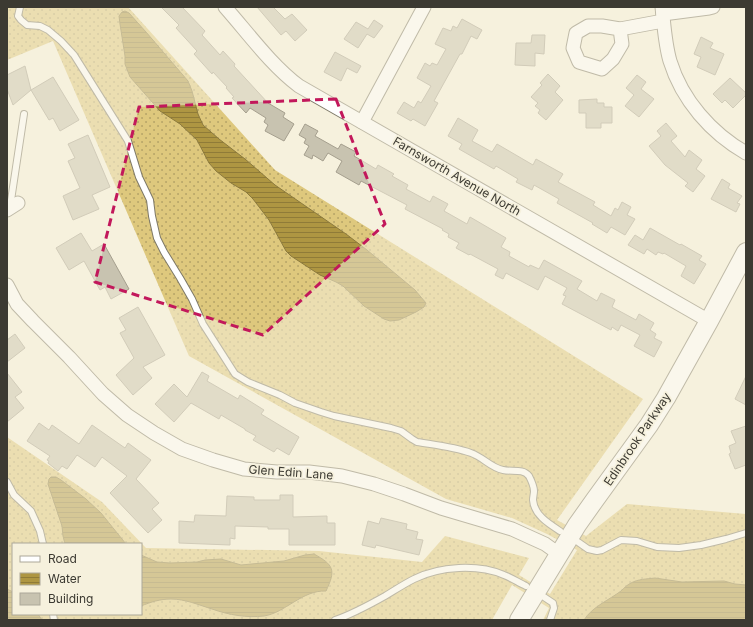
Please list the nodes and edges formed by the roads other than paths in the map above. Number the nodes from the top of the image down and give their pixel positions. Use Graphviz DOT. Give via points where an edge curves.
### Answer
graph roads {
  1 [pos="20,7"];
  2 [pos="225,7"];
  3 [pos="424,7"];
  4 [pos="713,7"];
  5 [pos="663,14"];
  6 [pos="620,28"];
  7 [pos="24,114"];
  8 [pos="362,122"];
  9 [pos="746,153"];
  10 [pos="10,207"];
  11 [pos="746,252"];
  12 [pos="8,290"];
  13 [pos="709,321"];
  14 [pos="7,482"];
  15 [pos="560,531"];
  16 [pos="746,533"];
  17 [pos="578,542"];
  18 [pos="43,543"];
  19 [pos="559,554"];
  20 [pos="526,586"];
  21 [pos="544,597"];
  22 [pos="335,620"];
  23 [pos="520,620"];
  24 [pos="550,620"];
  1 -- 15 [label="lane" via="18,16 21,20 48,30 74,55 128,142 139,177 150,200 157,238 192,299 203,324 234,374 321,412 392,428 417,442 470,453 479,456 490,466 503,470 522,471 531,481 534,508 544,521"];
  2 -- 8 [label="street, Farnsworth Avenue North" via="287,77"];
  3 -- 8 [label="street"];
  4 -- 5 [label="street"];
  5 -- 6 [label="street"];
  5 -- 9 [label="street" via="670,62 690,103 704,121 733,146"];
  7 -- 10 [label="lane"];
  8 -- 13 [label="street, Farnsworth Avenue North"];
  11 -- 13 [label="street, Edinbrook Parkway"];
  12 -- 19 [label="street, Glen Edin Lane" via="32,321 103,394 127,415 182,449 244,468 342,476 374,484 477,520 512,529 545,544"];
  13 -- 19 [label="street, Edinbrook Parkway" via="649,425"];
  14 -- 18 [label="lane" via="14,495 31,511"];
  16 -- 17 [label="lane" via="707,544 679,548 657,547 637,541 621,540 597,551"];
  19 -- 23 [label="street, Edinbrook Parkway"];
  20 -- 22 [label="lane" via="504,575 483,570 447,569 427,573 367,606"];
  21 -- 24 [label="lane" via="553,603"];
}
